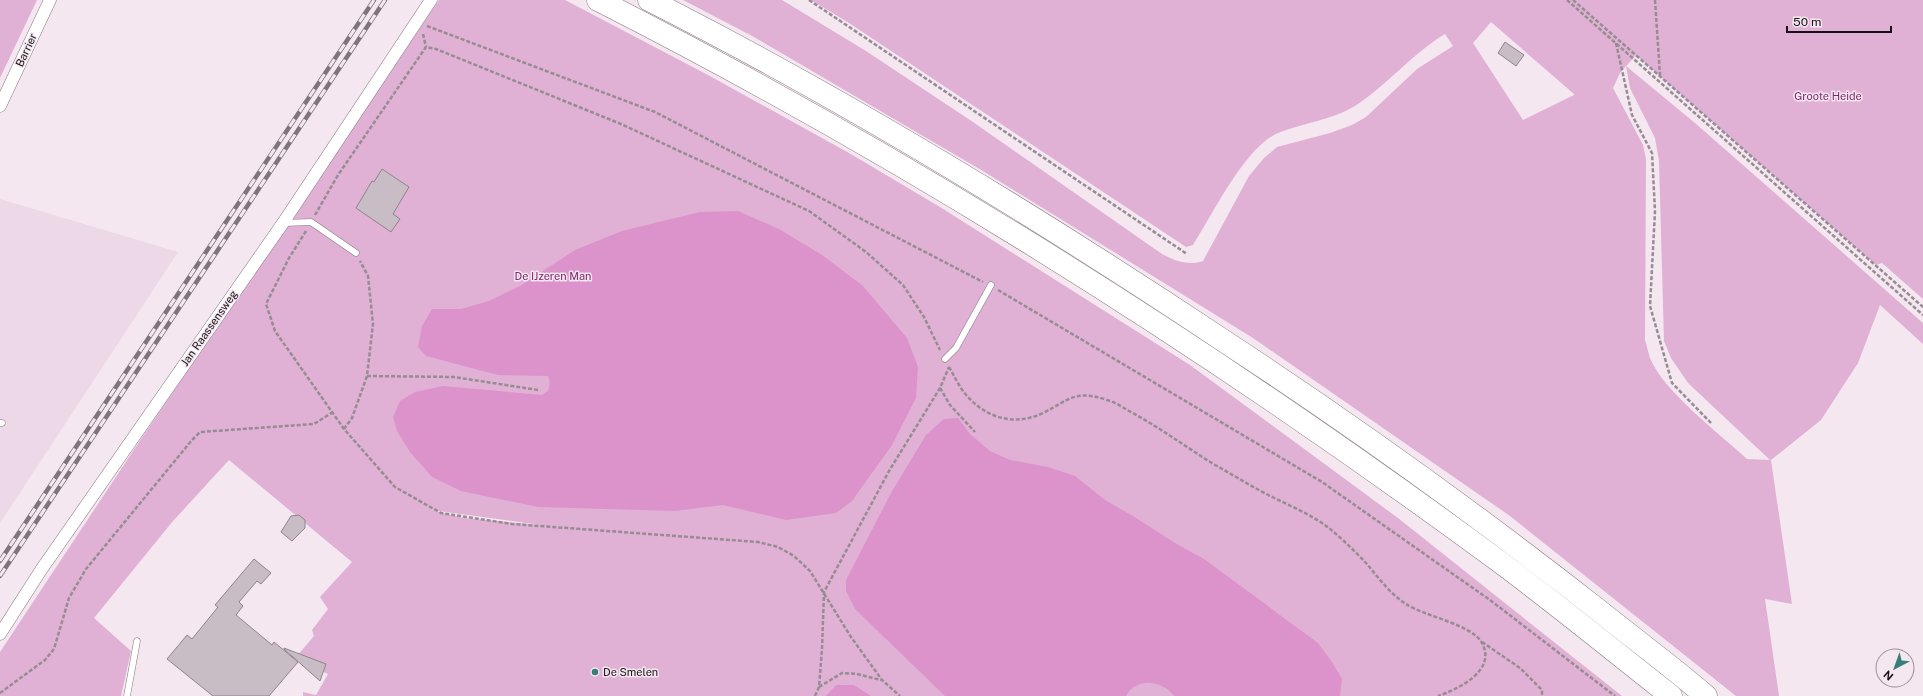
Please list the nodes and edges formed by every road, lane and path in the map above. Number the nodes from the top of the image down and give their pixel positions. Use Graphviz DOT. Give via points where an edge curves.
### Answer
graph roads {
  1 [pos="50,0"];
  2 [pos="431,0"];
  3 [pos="598,0"];
  4 [pos="649,0"];
  5 [pos="808,0"];
  6 [pos="1566,0"];
  7 [pos="1573,0"];
  8 [pos="1655,0"];
  9 [pos="416,21"];
  10 [pos="1616,43"];
  11 [pos="1660,76"];
  12 [pos="1661,82"];
  13 [pos="1,102"];
  14 [pos="311,222"];
  15 [pos="283,223"];
  16 [pos="356,253"];
  17 [pos="1187,254"];
  18 [pos="991,285"];
  19 [pos="1923,307"];
  20 [pos="1923,315"];
  21 [pos="945,360"];
  22 [pos="367,376"];
  23 [pos="940,388"];
  24 [pos="538,390"];
  25 [pos="333,412"];
  26 [pos="1711,423"];
  27 [pos="344,428"];
  28 [pos="975,432"];
  29 [pos="824,592"];
  30 [pos="0,634"];
  31 [pos="137,641"];
  32 [pos="1482,642"];
  33 [pos="882,680"];
  34 [pos="819,686"];
  35 [pos="0,693"];
  36 [pos="128,696"];
  37 [pos="815,696"];
  38 [pos="900,696"];
  39 [pos="1438,696"];
  40 [pos="1542,696"];
  41 [pos="1615,696"];
  42 [pos="1671,696"];
  43 [pos="1706,696"];
  1 -- 13 [label="street, Barrier"];
  2 -- 9 [label="street, Jan Raassensweg"];
  3 -- 42 [label="highway" via="689,46 876,150 1127,304 1317,432 1499,561"];
  4 -- 43 [label="highway" via="856,111 1136,282 1328,410 1511,542"];
  5 -- 17 [label="path"];
  6 -- 10 [label="path"];
  7 -- 11 [label="path"];
  8 -- 11 [label="path"];
  9 -- 15 [label="street, Jan Raassensweg"];
  9 -- 18 [label="path" via="655,112"];
  10 -- 12 [label="path"];
  10 -- 26 [label="path" via="1632,115 1652,153 1655,211 1650,306 1672,383"];
  11 -- 12 [label="path"];
  11 -- 19 [label="path"];
  12 -- 20 [label="path"];
  14 -- 15 [label="lane"];
  14 -- 16 [label="lane"];
  14 -- 21 [label="path" via="338,176 426,47 436,49 620,124 809,211 866,252 903,285 924,317"];
  14 -- 25 [label="path" via="266,304 275,331"];
  15 -- 30 [label="street, Jan Raassensweg" via="41,570"];
  16 -- 22 [label="path" via="368,276 373,324"];
  18 -- 21 [label="lane" via="956,348"];
  18 -- 41 [label="path" via="1322,482 1490,600"];
  22 -- 24 [label="path" via="454,377"];
  22 -- 27 [label="path" via="352,418"];
  23 -- 28 [label="path" via="950,405"];
  23 -- 29 [label="path" via="889,471"];
  23 -- 32 [label="path" via="949,366 967,396 982,411 1013,420 1026,419 1042,413 1078,395 1090,395 1115,404 1150,422 1259,491 1288,504 1328,528 1405,604 1462,628"];
  25 -- 27 [label="path"];
  25 -- 35 [label="path" via="314,424 200,432 86,569 68,598 54,649 45,660"];
  27 -- 29 [label="path" via="395,487 441,512 512,524 758,542 778,547 794,556 810,571"];
  29 -- 33 [label="path" via="851,637"];
  29 -- 34 [label="path"];
  31 -- 36 [label="lane"];
  32 -- 39 [label="path" via="1486,654 1478,674 1455,690"];
  32 -- 40 [label="path" via="1520,668 1542,690"];
  33 -- 34 [label="path" via="842,673"];
  33 -- 38 [label="path"];
  34 -- 37 [label="path"];
}
